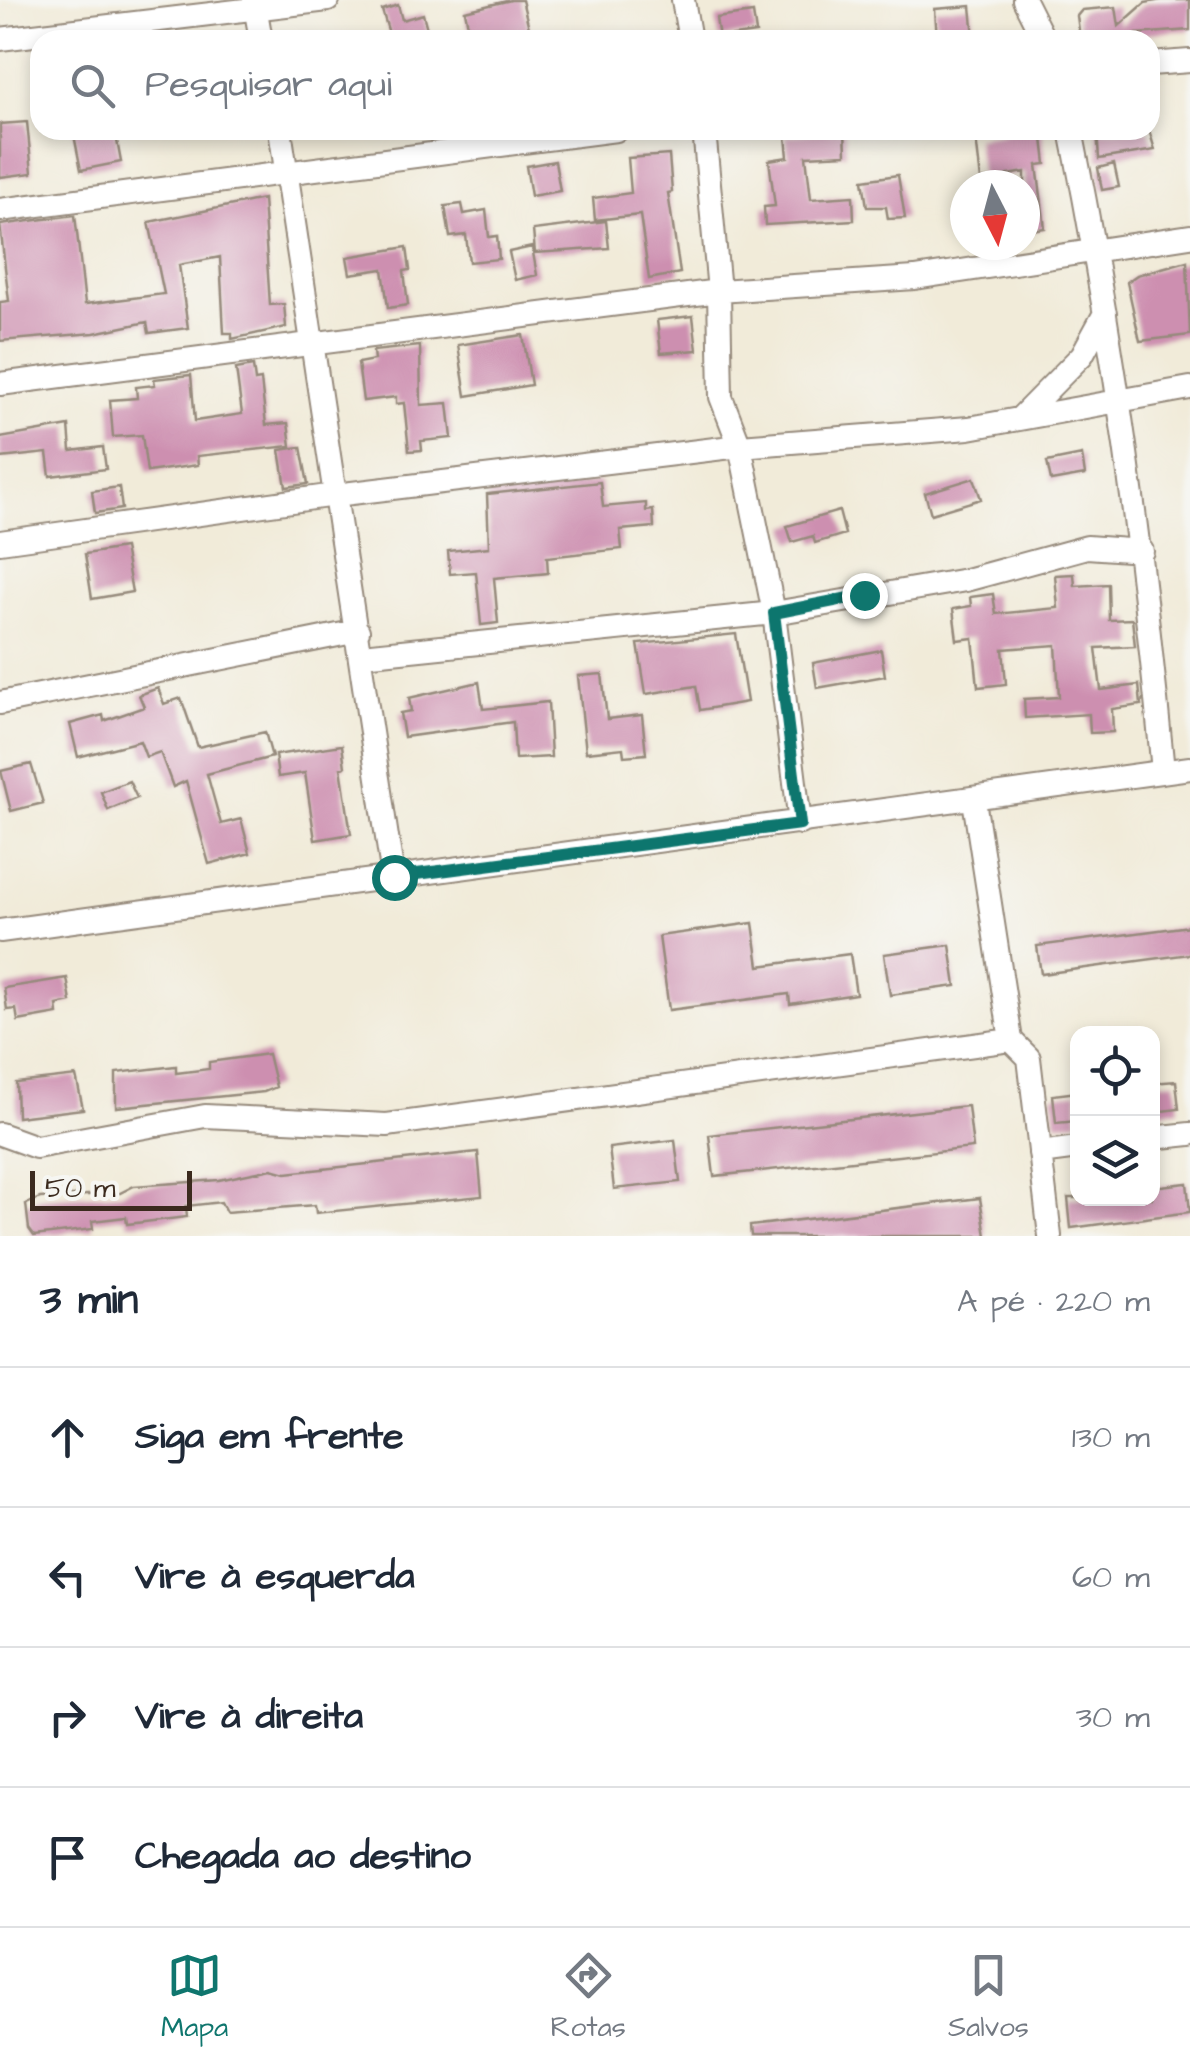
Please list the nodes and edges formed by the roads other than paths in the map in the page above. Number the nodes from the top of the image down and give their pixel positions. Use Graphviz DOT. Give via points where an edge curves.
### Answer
graph roads {
  1 [pos="328,0"];
  2 [pos="683,0"];
  3 [pos="1024,0"];
  4 [pos="254,6"];
  5 [pos="75,30"];
  6 [pos="688,30"];
  7 [pos="1039,30"];
  8 [pos="30,36"];
  9 [pos="0,40"];
  10 [pos="1190,61"];
  11 [pos="1160,63"];
  12 [pos="282,140"];
  13 [pos="540,140"];
  14 [pos="705,140"];
  15 [pos="1073,140"];
  16 [pos="289,173"];
  17 [pos="0,210"];
  18 [pos="1190,236"];
  19 [pos="1096,250"];
  20 [pos="718,291"];
  21 [pos="1105,313"];
  22 [pos="311,342"];
  23 [pos="0,384"];
  24 [pos="1190,388"];
  25 [pos="1118,398"];
  26 [pos="1020,418"];
  27 [pos="740,446"];
  28 [pos="335,495"];
  29 [pos="0,542"];
  30 [pos="1142,551"];
  31 [pos="774,613"];
  32 [pos="360,643"];
  33 [pos="0,703"];
  34 [pos="1190,768"];
  35 [pos="1163,772"];
  36 [pos="974,800"];
  37 [pos="800,824"];
  38 [pos="394,877"];
  39 [pos="0,932"];
  40 [pos="1011,1040"];
  41 [pos="0,1134"];
  42 [pos="1190,1134"];
  43 [pos="1160,1137"];
  44 [pos="1070,1149"];
  45 [pos="1040,1152"];
  46 [pos="1050,1236"];
  1 -- 4 [label="street"];
  2 -- 6 [label="street"];
  3 -- 7 [label="street"];
  4 -- 5 [label="street"];
  8 -- 9 [label="street"];
  10 -- 11 [label="street"];
  12 -- 16 [label="street"];
  13 -- 16 [label="street"];
  14 -- 20 [label="street"];
  15 -- 19 [label="street"];
  16 -- 17 [label="street"];
  16 -- 22 [label="street"];
  18 -- 19 [label="street"];
  19 -- 20 [label="street" via="914,278"];
  19 -- 21 [label="street"];
  20 -- 22 [label="street"];
  20 -- 27 [label="street" via="721,397"];
  21 -- 25 [label="street"];
  21 -- 26 [label="street" via="1082,355"];
  22 -- 23 [label="street"];
  22 -- 28 [label="street"];
  24 -- 25 [label="street"];
  25 -- 26 [label="street"];
  25 -- 30 [label="street"];
  26 -- 27 [label="street"];
  27 -- 28 [label="street"];
  27 -- 31 [label="street"];
  28 -- 29 [label="street"];
  28 -- 32 [label="street"];
  30 -- 31 [label="street" via="1087,547 966,580"];
  30 -- 35 [label="street"];
  31 -- 32 [label="street"];
  31 -- 37 [label="street"];
  32 -- 33 [label="street"];
  32 -- 38 [label="street"];
  34 -- 35 [label="street"];
  35 -- 36 [label="street"];
  36 -- 37 [label="street"];
  36 -- 40 [label="street"];
  37 -- 38 [label="street"];
  38 -- 39 [label="street"];
  40 -- 41 [label="street" via="388,1124 205,1116 36,1147"];
  40 -- 45 [label="street" via="1029,1058"];
  42 -- 43 [label="street"];
  44 -- 45 [label="street"];
  45 -- 46 [label="street"];
}
